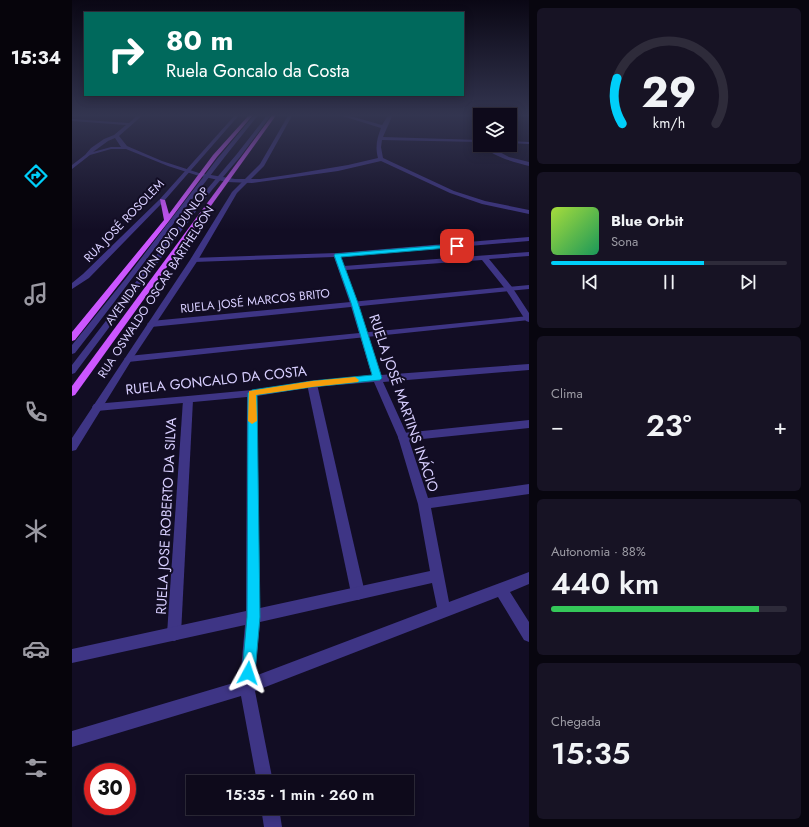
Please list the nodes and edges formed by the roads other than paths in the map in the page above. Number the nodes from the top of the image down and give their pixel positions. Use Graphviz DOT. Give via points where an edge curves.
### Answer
graph roads {
  1 [pos="90,153"];
  2 [pos="97,153"];
  3 [pos="138,153"];
  4 [pos="204,153"];
  5 [pos="221,153"];
  6 [pos="222,153"];
  7 [pos="241,153"];
  8 [pos="245,153"];
  9 [pos="269,153"];
  10 [pos="379,153"];
  11 [pos="496,153"];
  12 [pos="87,156"];
  13 [pos="381,159"];
  14 [pos="529,164"];
  15 [pos="72,167"];
  16 [pos="187,172"];
  17 [pos="203,175"];
  18 [pos="218,178"];
  19 [pos="227,180"];
  20 [pos="246,182"];
  21 [pos="162,200"];
  22 [pos="529,212"];
  23 [pos="167,220"];
  24 [pos="529,240"];
  25 [pos="529,254"];
  26 [pos="337,255"];
  27 [pos="484,258"];
  28 [pos="194,260"];
  29 [pos="341,268"];
  30 [pos="72,287"];
  31 [pos="529,287"];
  32 [pos="509,289"];
  33 [pos="354,303"];
  34 [pos="529,318"];
  35 [pos="151,324"];
  36 [pos="364,334"];
  37 [pos="72,338"];
  38 [pos="72,352"];
  39 [pos="128,359"];
  40 [pos="529,367"];
  41 [pos="72,371"];
  42 [pos="377,378"];
  43 [pos="312,384"];
  44 [pos="72,393"];
  45 [pos="252,393"];
  46 [pos="188,400"];
  47 [pos="97,407"];
  48 [pos="529,424"];
  49 [pos="403,437"];
  50 [pos="72,447"];
  51 [pos="529,489"];
  52 [pos="424,504"];
  53 [pos="437,576"];
  54 [pos="529,578"];
  55 [pos="501,590"];
  56 [pos="358,593"];
  57 [pos="444,610"];
  58 [pos="253,617"];
  59 [pos="174,634"];
  60 [pos="529,635"];
  61 [pos="72,656"];
  62 [pos="247,688"];
  63 [pos="72,739"];
  64 [pos="264,775"];
  65 [pos="271,815"];
  66 [pos="273,827"];
  1 -- 12 [label="street"];
  2 -- 12 [label="street"];
  3 -- 16 [label="street"];
  4 -- 16 [label="street, RUA JOSÉ ROSOLEM"];
  5 -- 17 [label="main road, AVENIDA JOHN BOYD DUNLOP"];
  6 -- 17 [label="street"];
  7 -- 18 [label="street"];
  8 -- 19 [label="main road, AVENIDA JOHN BOYD DUNLOP"];
  9 -- 20 [label="street, RUA OSWALDO OSCAR BARTHELSON"];
  10 -- 13 [label="street"];
  11 -- 14 [label="street"];
  12 -- 15 [label="street"];
  13 -- 20 [label="street" via="356,167"];
  13 -- 22 [label="street" via="452,192 484,203"];
  16 -- 17 [label="street"];
  16 -- 21 [label="street, RUA JOSÉ ROSOLEM"];
  17 -- 18 [label="street"];
  17 -- 23 [label="main road, AVENIDA JOHN BOYD DUNLOP"];
  17 -- 38 [label="street" via="120,291"];
  18 -- 19 [label="street"];
  18 -- 41 [label="street"];
  19 -- 20 [label="street"];
  19 -- 44 [label="main road, AVENIDA JOHN BOYD DUNLOP"];
  20 -- 28 [label="street, RUA OSWALDO OSCAR BARTHELSON" via="235,192"];
  21 -- 23 [label="main road"];
  21 -- 30 [label="street, RUA JOSÉ ROSOLEM"];
  23 -- 37 [label="main road, AVENIDA JOHN BOYD DUNLOP"];
  24 -- 26 [label="street"];
  25 -- 27 [label="street"];
  26 -- 28 [label="street"];
  26 -- 29 [label="street, RUELA JOSÉ MARTINS INÁCIO"];
  27 -- 29 [label="street"];
  27 -- 32 [label="street"];
  28 -- 35 [label="street, RUA OSWALDO OSCAR BARTHELSON"];
  29 -- 33 [label="street, RUELA JOSÉ MARTINS INÁCIO"];
  31 -- 32 [label="street, RUELA JOSÉ MARCOS BRITO"];
  32 -- 33 [label="street, RUELA JOSÉ MARCOS BRITO"];
  32 -- 34 [label="street"];
  33 -- 35 [label="street, RUELA JOSÉ MARCOS BRITO"];
  33 -- 36 [label="street, RUELA JOSÉ MARTINS INÁCIO"];
  34 -- 36 [label="street"];
  35 -- 39 [label="street, RUA OSWALDO OSCAR BARTHELSON"];
  36 -- 39 [label="street"];
  36 -- 42 [label="street, RUELA JOSÉ MARTINS INÁCIO"];
  39 -- 47 [label="street, RUA OSWALDO OSCAR BARTHELSON"];
  40 -- 42 [label="street, RUELA GONCALO DA COSTA"];
  42 -- 43 [label="street, RUELA GONCALO DA COSTA"];
  42 -- 49 [label="street, RUELA JOSÉ MARTINS INÁCIO"];
  43 -- 45 [label="street, RUELA GONCALO DA COSTA"];
  43 -- 56 [label="street"];
  45 -- 46 [label="street, RUELA GONCALO DA COSTA"];
  45 -- 58 [label="street"];
  46 -- 47 [label="street, RUELA GONCALO DA COSTA"];
  46 -- 59 [label="street, RUELA JOSE ROBERTO DA SILVA"];
  47 -- 50 [label="street, RUA OSWALDO OSCAR BARTHELSON"];
  48 -- 49 [label="street"];
  49 -- 52 [label="street, RUELA JOSÉ MARTINS INÁCIO"];
  51 -- 52 [label="street"];
  52 -- 53 [label="street, RUELA JOSÉ MARTINS INÁCIO"];
  53 -- 56 [label="street"];
  53 -- 57 [label="street, RUELA JOSÉ MARTINS INÁCIO"];
  54 -- 55 [label="street"];
  55 -- 57 [label="street"];
  55 -- 60 [label="street"];
  56 -- 58 [label="street"];
  57 -- 62 [label="street"];
  58 -- 59 [label="street"];
  58 -- 62 [label="street"];
  59 -- 61 [label="street"];
  62 -- 63 [label="street"];
  62 -- 64 [label="street"];
  65 -- 66 [label="street"];
}
